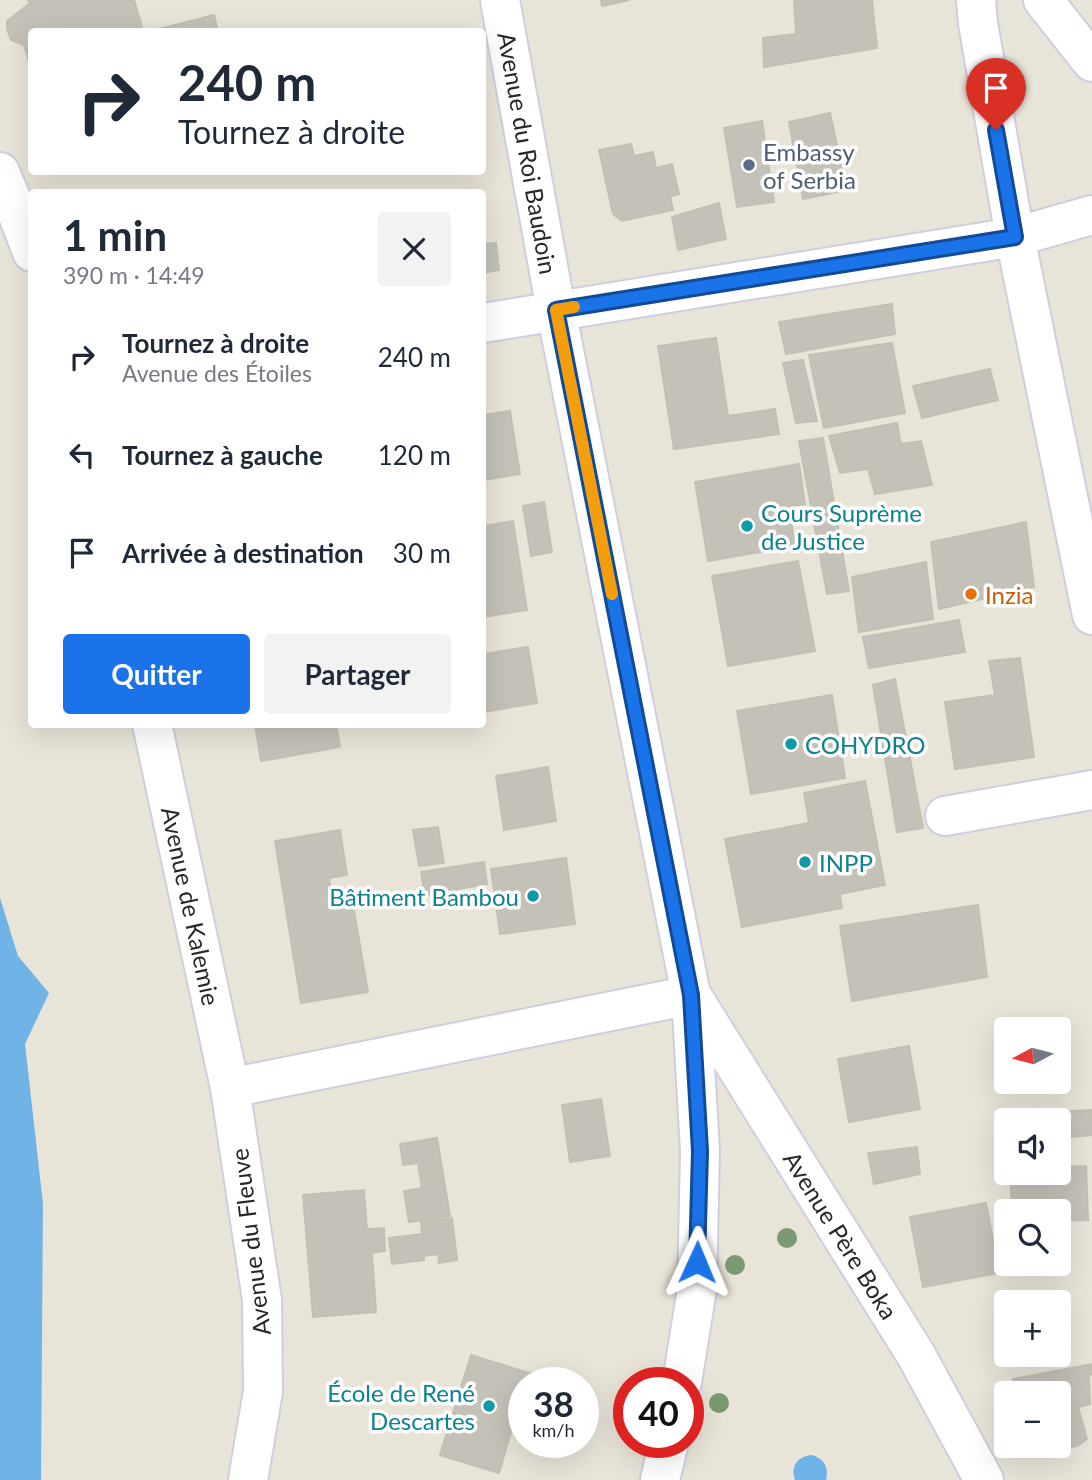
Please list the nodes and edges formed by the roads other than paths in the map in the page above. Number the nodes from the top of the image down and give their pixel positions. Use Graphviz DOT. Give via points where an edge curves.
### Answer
graph roads {
  1 [pos="500,0"];
  2 [pos="976,0"];
  3 [pos="1044,0"];
  4 [pos="1092,62"];
  5 [pos="0,172"];
  6 [pos="1092,215"];
  7 [pos="1015,237"];
  8 [pos="28,241"];
  9 [pos="556,310"];
  10 [pos="486,322"];
  11 [pos="1092,615"];
  12 [pos="153,728"];
  13 [pos="1092,789"];
  14 [pos="945,816"];
  15 [pos="691,995"];
  16 [pos="230,1088"];
  17 [pos="684,1367"];
  18 [pos="665,1458"];
  19 [pos="248,1480"];
  20 [pos="660,1480"];
  21 [pos="984,1480"];
  1 -- 9 [label="street, Avenue du Roi Baudoin"];
  2 -- 7 [label="street"];
  3 -- 4 [label="street"];
  5 -- 8 [label="street"];
  6 -- 7 [label="street"];
  7 -- 9 [label="street"];
  7 -- 11 [label="street"];
  9 -- 10 [label="street"];
  9 -- 15 [label="street, Avenue du Roi Baudoin"];
  12 -- 16 [label="street, Avenue de Kalemie"];
  13 -- 14 [label="street"];
  15 -- 16 [label="street"];
  15 -- 17 [label="street, Avenue du Roi Baudoin" via="700,1151 697,1289"];
  15 -- 21 [label="street, Avenue Père Boka" via="916,1355"];
  16 -- 19 [label="street, Avenue du Fleuve" via="262,1300 263,1391"];
  18 -- 20 [label="street"];
}
